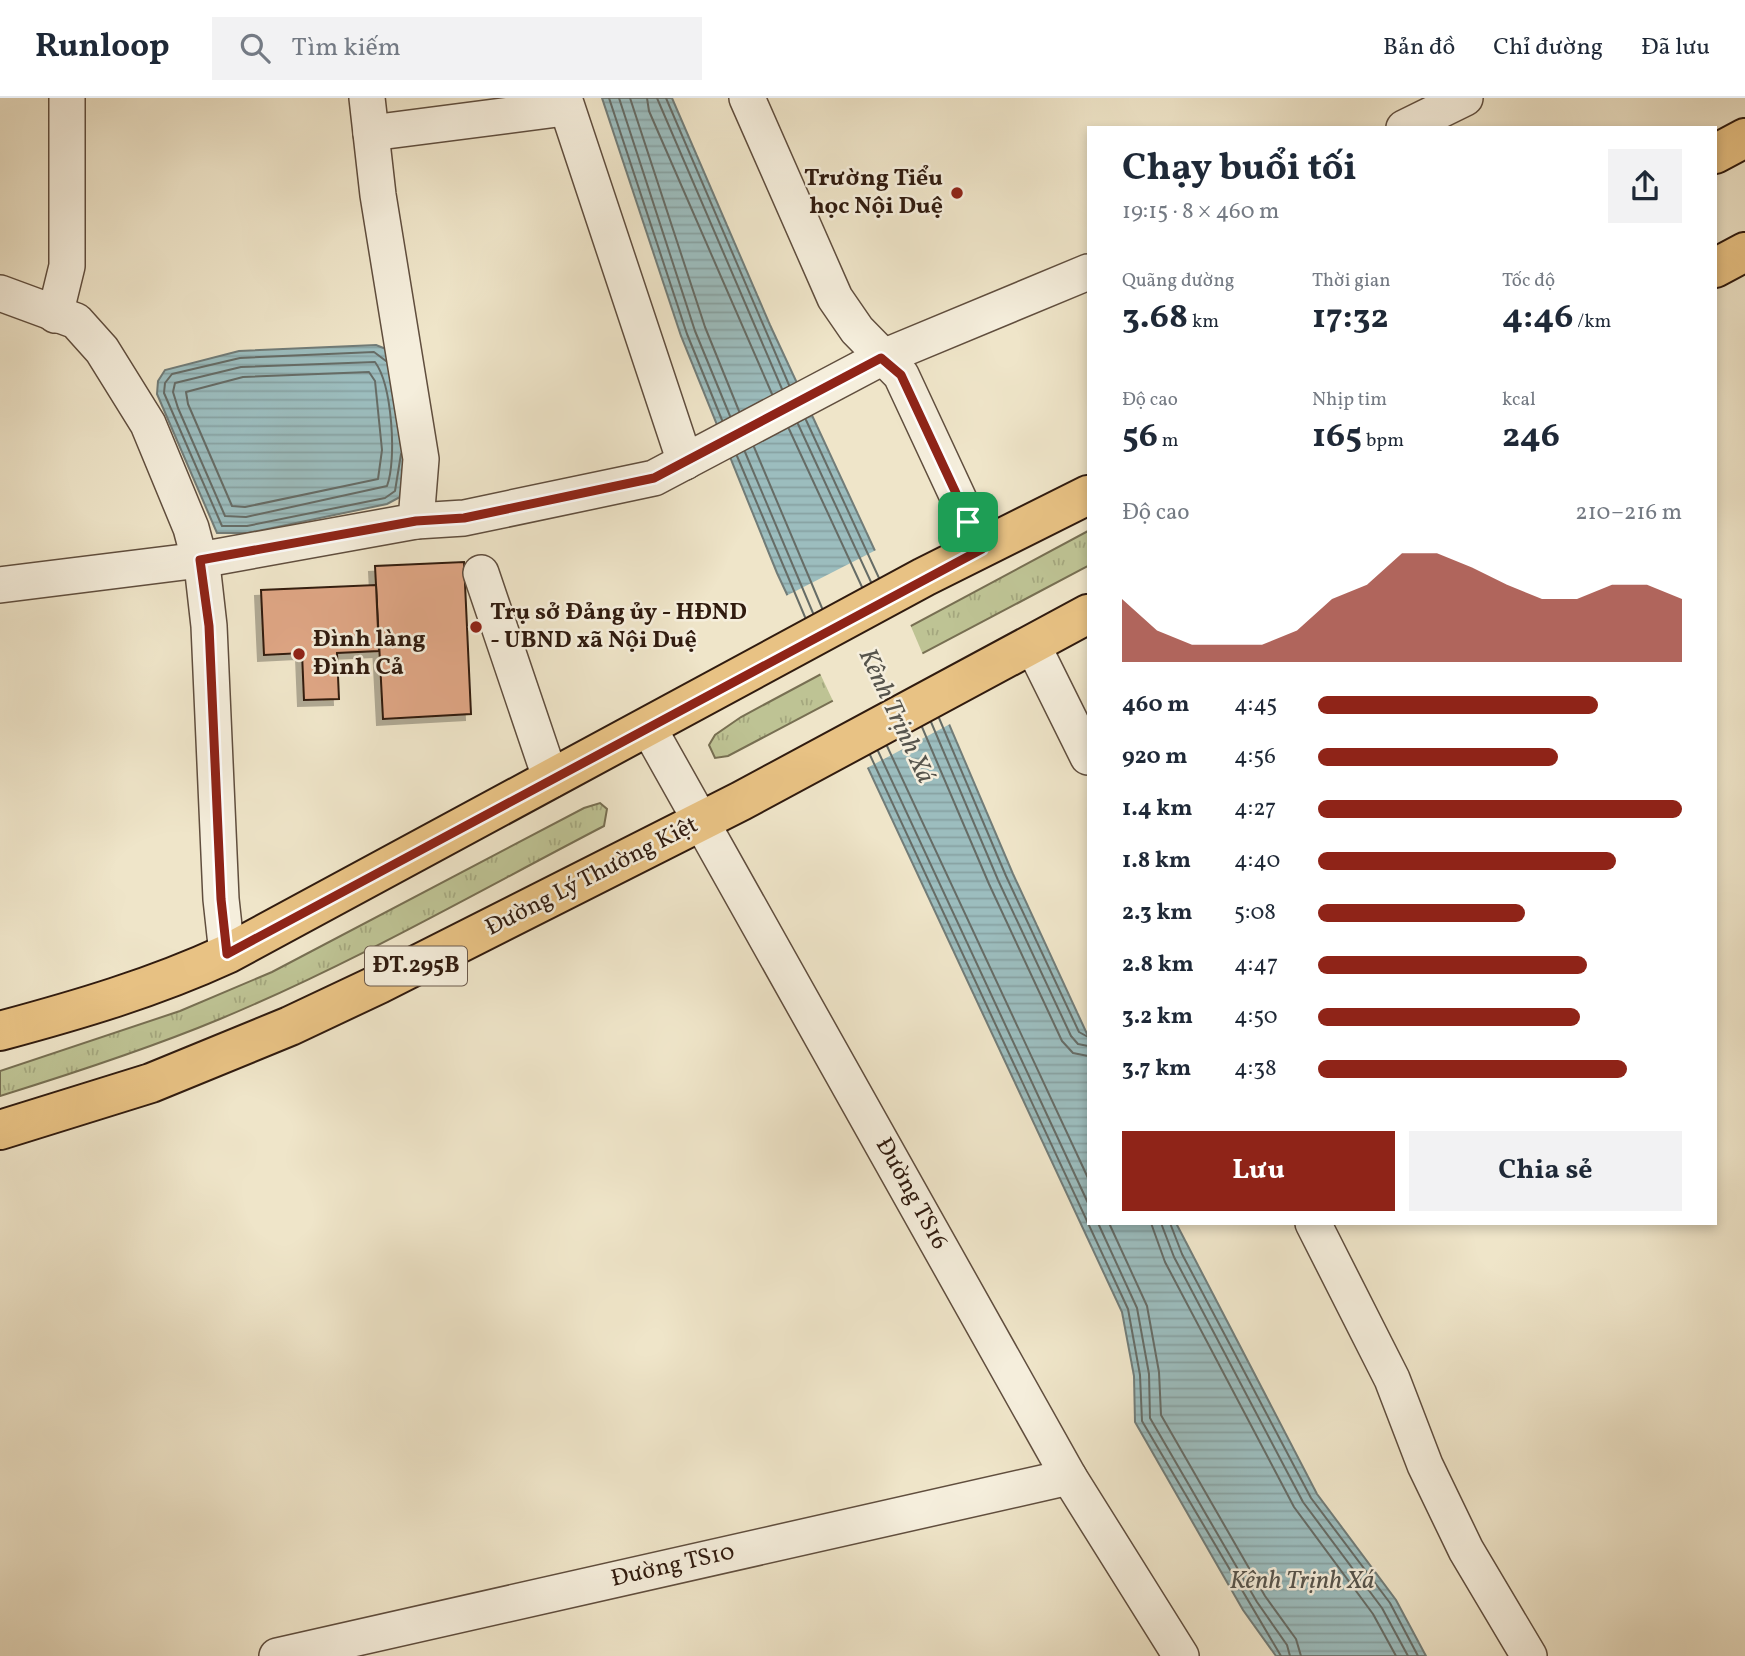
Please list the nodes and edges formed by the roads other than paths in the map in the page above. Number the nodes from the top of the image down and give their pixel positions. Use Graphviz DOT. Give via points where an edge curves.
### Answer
graph roads {
  1 [pos="67,98"];
  2 [pos="367,98"];
  3 [pos="747,98"];
  4 [pos="1465,98"];
  5 [pos="564,103"];
  6 [pos="1408,126"];
  7 [pos="370,133"];
  8 [pos="1745,138"];
  9 [pos="1717,153"];
  10 [pos="1087,272"];
  11 [pos="0,293"];
  12 [pos="55,315"];
  13 [pos="881,358"];
  14 [pos="689,460"];
  15 [pos="1087,496"];
  16 [pos="416,521"];
  17 [pos="982,549"];
  18 [pos="200,560"];
  19 [pos="481,573"];
  20 [pos="0,585"];
  21 [pos="1087,615"];
  22 [pos="1032,644"];
  23 [pos="648,727"];
  24 [pos="1087,755"];
  25 [pos="551,780"];
  26 [pos="700,822"];
  27 [pos="227,954"];
  28 [pos="0,1031"];
  29 [pos="0,1130"];
  30 [pos="1314,1225"];
  31 [pos="1069,1477"];
  32 [pos="278,1656"];
  33 [pos="1181,1656"];
  34 [pos="1529,1656"];
  1 -- 12 [label="street" via="67,266"];
  2 -- 7 [label="street"];
  3 -- 13 [label="street" via="835,298"];
  4 -- 6 [label="street"];
  5 -- 7 [label="street"];
  5 -- 14 [label="street"];
  7 -- 16 [label="street" via="421,459"];
  8 -- 9 [label="main road"];
  10 -- 13 [label="street"];
  11 -- 12 [label="street"];
  12 -- 18 [label="street" via="76,321 102,350 148,424"];
  13 -- 14 [label="street"];
  13 -- 17 [label="street" via="901,375"];
  14 -- 16 [label="street" via="654,478 608,490 464,518"];
  15 -- 17 [label="main road"];
  16 -- 18 [label="street"];
  17 -- 23 [label="main road"];
  18 -- 20 [label="street"];
  18 -- 27 [label="street" via="209,626"];
  19 -- 25 [label="street"];
  21 -- 22 [label="main road, Đường Lý Thường Kiệt"];
  22 -- 24 [label="street"];
  22 -- 26 [label="main road, Đường Lý Thường Kiệt / ĐT.295B"];
  23 -- 25 [label="main road"];
  23 -- 26 [label="street, Đường TS16"];
  25 -- 27 [label="main road"];
  26 -- 29 [label="main road, Đường Lý Thường Kiệt / ĐT.295B" via="290,1026 151,1083"];
  26 -- 31 [label="street, Đường TS16"];
  27 -- 28 [label="main road" via="113,1000"];
  30 -- 34 [label="street" via="1392,1379 1425,1465 1466,1550"];
  31 -- 32 [label="street, Đường TS10"];
  31 -- 33 [label="street, Đường TS16"];
}
